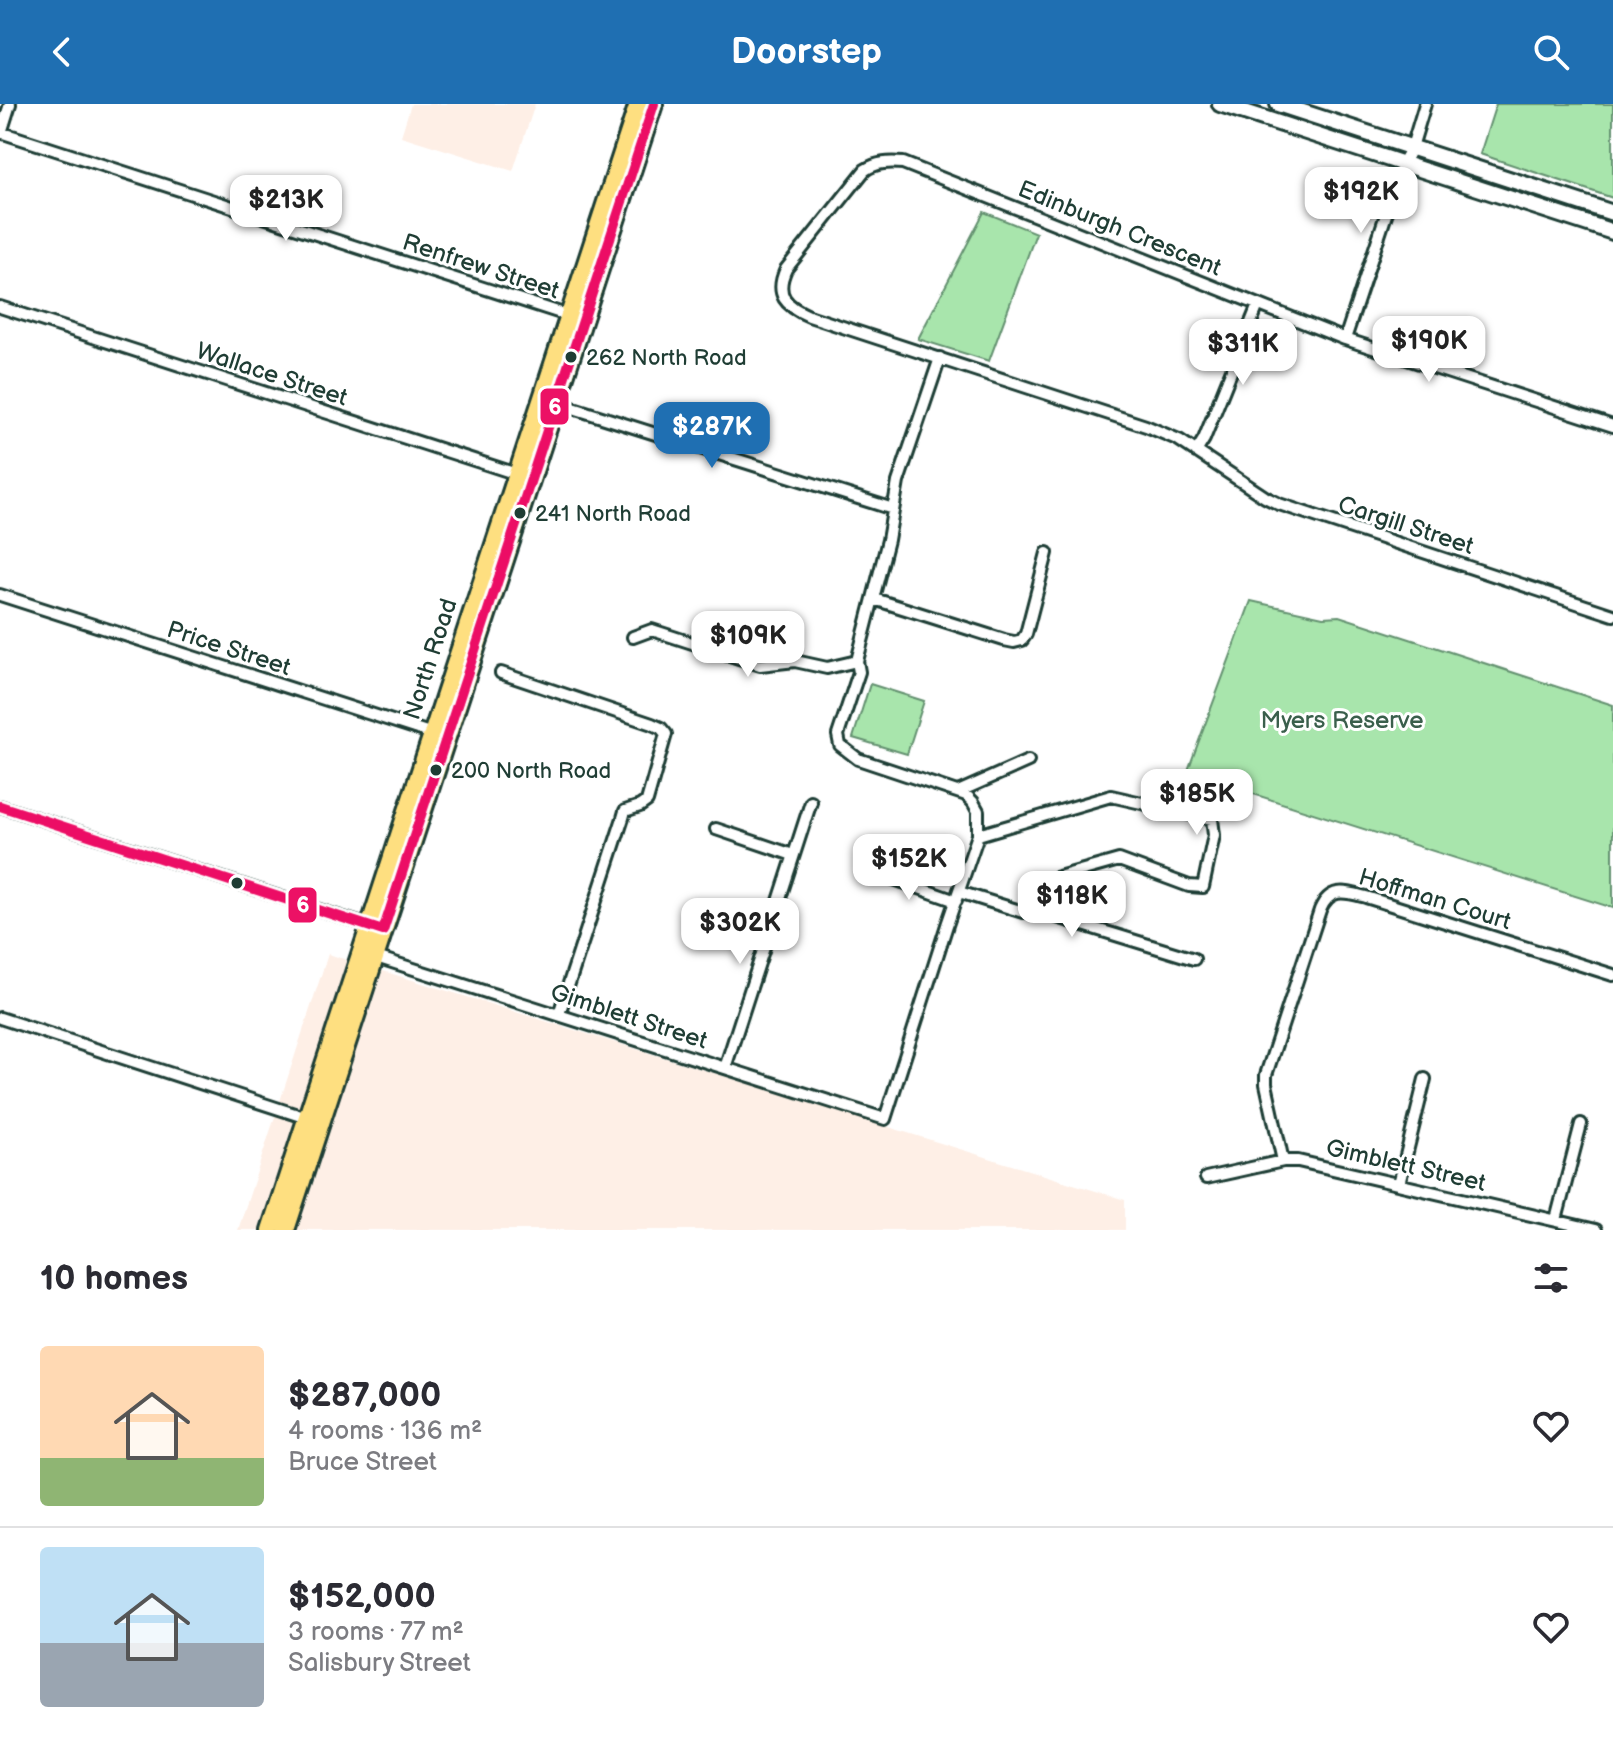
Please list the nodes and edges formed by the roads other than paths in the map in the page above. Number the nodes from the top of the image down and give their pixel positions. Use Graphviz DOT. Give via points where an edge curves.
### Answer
graph roads {
  1 [pos="10,104"];
  2 [pos="638,104"];
  3 [pos="654,104"];
  4 [pos="1220,104"];
  5 [pos="1278,104"];
  6 [pos="1425,104"];
  7 [pos="1,133"];
  8 [pos="1412,147"];
  9 [pos="1403,163"];
  10 [pos="1597,208"];
  11 [pos="1613,213"];
  12 [pos="1592,225"];
  13 [pos="1613,232"];
  14 [pos="1258,305"];
  15 [pos="0,307"];
  16 [pos="576,318"];
  17 [pos="1345,339"];
  18 [pos="940,358"];
  19 [pos="549,400"];
  20 [pos="1613,426"];
  21 [pos="1196,452"];
  22 [pos="524,476"];
  23 [pos="893,509"];
  24 [pos="1047,553"];
  25 [pos="0,595"];
  26 [pos="874,599"];
  27 [pos="1613,615"];
  28 [pos="633,637"];
  29 [pos="857,661"];
  30 [pos="501,673"];
  31 [pos="438,736"];
  32 [pos="1028,761"];
  33 [pos="958,792"];
  34 [pos="811,802"];
  35 [pos="0,806"];
  36 [pos="716,829"];
  37 [pos="978,835"];
  38 [pos="793,855"];
  39 [pos="874,872"];
  40 [pos="958,896"];
  41 [pos="1041,909"];
  42 [pos="376,929"];
  43 [pos="368,954"];
  44 [pos="1194,959"];
  45 [pos="1613,975"];
  46 [pos="559,1014"];
  47 [pos="0,1018"];
  48 [pos="725,1068"];
  49 [pos="1425,1079"];
  50 [pos="313,1120"];
  51 [pos="1581,1124"];
  52 [pos="1283,1161"];
  53 [pos="1206,1178"];
  54 [pos="1399,1184"];
  55 [pos="1556,1220"];
  56 [pos="270,1230"];
  57 [pos="286,1230"];
  58 [pos="1596,1230"];
  1 -- 7 [label="street"];
  2 -- 16 [label="main road, North Road"];
  3 -- 16 [label="main road, North Road"];
  4 -- 9 [label="main road"];
  5 -- 8 [label="main road"];
  6 -- 8 [label="street"];
  7 -- 16 [label="street, Renfrew Street"];
  8 -- 9 [label="street"];
  8 -- 10 [label="main road"];
  9 -- 12 [label="main road"];
  9 -- 17 [label="street"];
  10 -- 11 [label="main road"];
  10 -- 12 [label="main road"];
  12 -- 13 [label="main road"];
  14 -- 17 [label="street"];
  14 -- 18 [label="street, Edinburgh Crescent" via="903,163 872,165 786,269 784,299 809,316"];
  14 -- 21 [label="street"];
  15 -- 22 [label="street, Wallace Street"];
  16 -- 19 [label="main road, North Road"];
  17 -- 20 [label="street"];
  18 -- 21 [label="street, Edinburgh Crescent" via="1146,426"];
  18 -- 23 [label="street"];
  19 -- 22 [label="main road, North Road"];
  19 -- 23 [label="street"];
  21 -- 27 [label="street, Cargill Street" via="1279,504"];
  22 -- 31 [label="main road, North Road"];
  23 -- 26 [label="street"];
  24 -- 26 [label="street" via="1022,640 1004,640"];
  25 -- 31 [label="street, Price Street"];
  26 -- 29 [label="street"];
  28 -- 29 [label="street" via="652,630 760,665 795,661 827,668"];
  29 -- 33 [label="street" via="859,672 838,735 840,745 858,759"];
  30 -- 46 [label="street" via="652,724 666,734 647,801 625,811"];
  31 -- 42 [label="main road, North Road"];
  32 -- 33 [label="street"];
  33 -- 37 [label="street" via="978,811"];
  34 -- 38 [label="street"];
  35 -- 42 [label="street"];
  36 -- 38 [label="street"];
  37 -- 40 [label="street"];
  37 -- 41 [label="street" via="1111,796 1212,819 1214,835 1203,887 1119,860 1055,878"];
  38 -- 48 [label="street"];
  39 -- 40 [label="street"];
  40 -- 41 [label="street" via="1023,912"];
  40 -- 48 [label="street, Gimblett Street" via="885,1119"];
  41 -- 44 [label="street"];
  42 -- 43 [label="main road, North Road"];
  43 -- 46 [label="street, Gimblett Street"];
  43 -- 50 [label="main road, North Road"];
  45 -- 52 [label="street, Hoffman Court" via="1366,897 1330,895 1322,903 1266,1075"];
  46 -- 48 [label="street, Gimblett Street"];
  47 -- 50 [label="street"];
  49 -- 54 [label="street"];
  50 -- 56 [label="main road, North Road"];
  50 -- 57 [label="main road, North Road"];
  51 -- 55 [label="street"];
  52 -- 53 [label="street, Gimblett Street"];
  52 -- 54 [label="street, Gimblett Street"];
  54 -- 55 [label="street, Gimblett Street"];
  55 -- 58 [label="street, Gimblett Street"];
}
